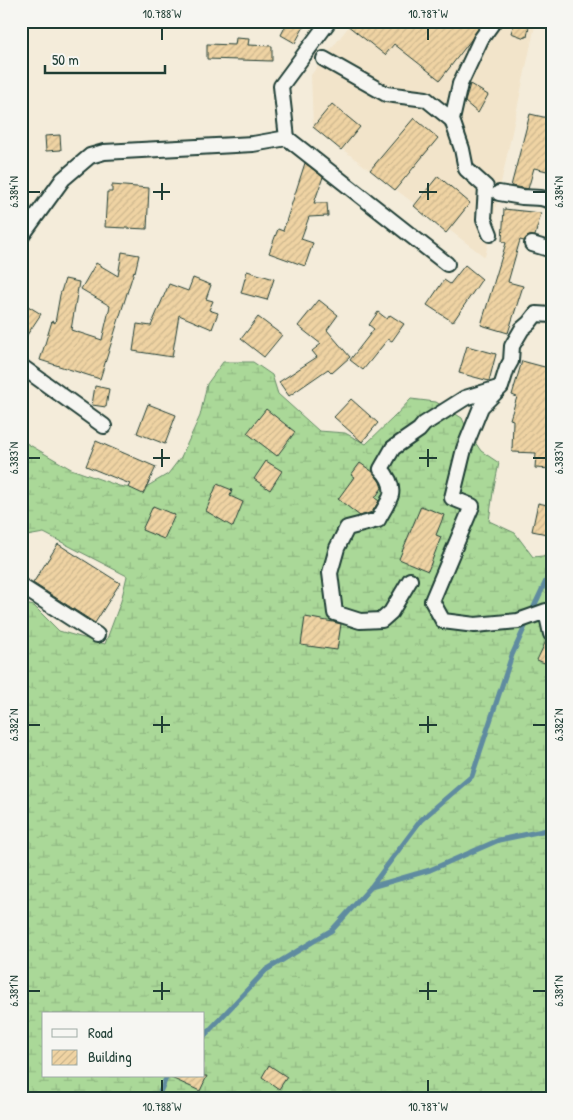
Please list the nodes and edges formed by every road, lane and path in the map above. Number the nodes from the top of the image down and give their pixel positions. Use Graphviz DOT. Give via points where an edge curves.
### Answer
graph roads {
  1 [pos="329,21"];
  2 [pos="494,21"];
  3 [pos="324,59"];
  4 [pos="452,120"];
  5 [pos="288,138"];
  6 [pos="499,193"];
  7 [pos="552,201"];
  8 [pos="490,234"];
  9 [pos="21,237"];
  10 [pos="532,244"];
  11 [pos="552,250"];
  12 [pos="447,264"];
  13 [pos="552,315"];
  14 [pos="21,366"];
  15 [pos="501,387"];
  16 [pos="104,426"];
  17 [pos="410,580"];
  18 [pos="21,586"];
  19 [pos="551,634"];
  20 [pos="97,635"];
  1 -- 5 [label="street" via="281,86"];
  2 -- 4 [label="street" via="481,39 460,84"];
  3 -- 4 [label="street" via="386,94 426,99"];
  4 -- 8 [label="street" via="466,169 486,187 484,219"];
  5 -- 9 [label="street" via="253,144 104,152 90,156 63,179"];
  5 -- 12 [label="street"];
  6 -- 7 [label="street"];
  10 -- 11 [label="street"];
  13 -- 15 [label="street" via="536,314 522,329 512,346 511,361"];
  14 -- 16 [label="street"];
  15 -- 17 [label="street" via="465,398 393,448 381,469 390,481 391,495 378,520 347,528 336,548 330,573 336,613 360,621 382,620 391,612"];
  15 -- 19 [label="street" via="481,407 464,449 452,498 472,506 432,602 443,621 475,626 518,621 546,611"];
  18 -- 20 [label="street"];
}
